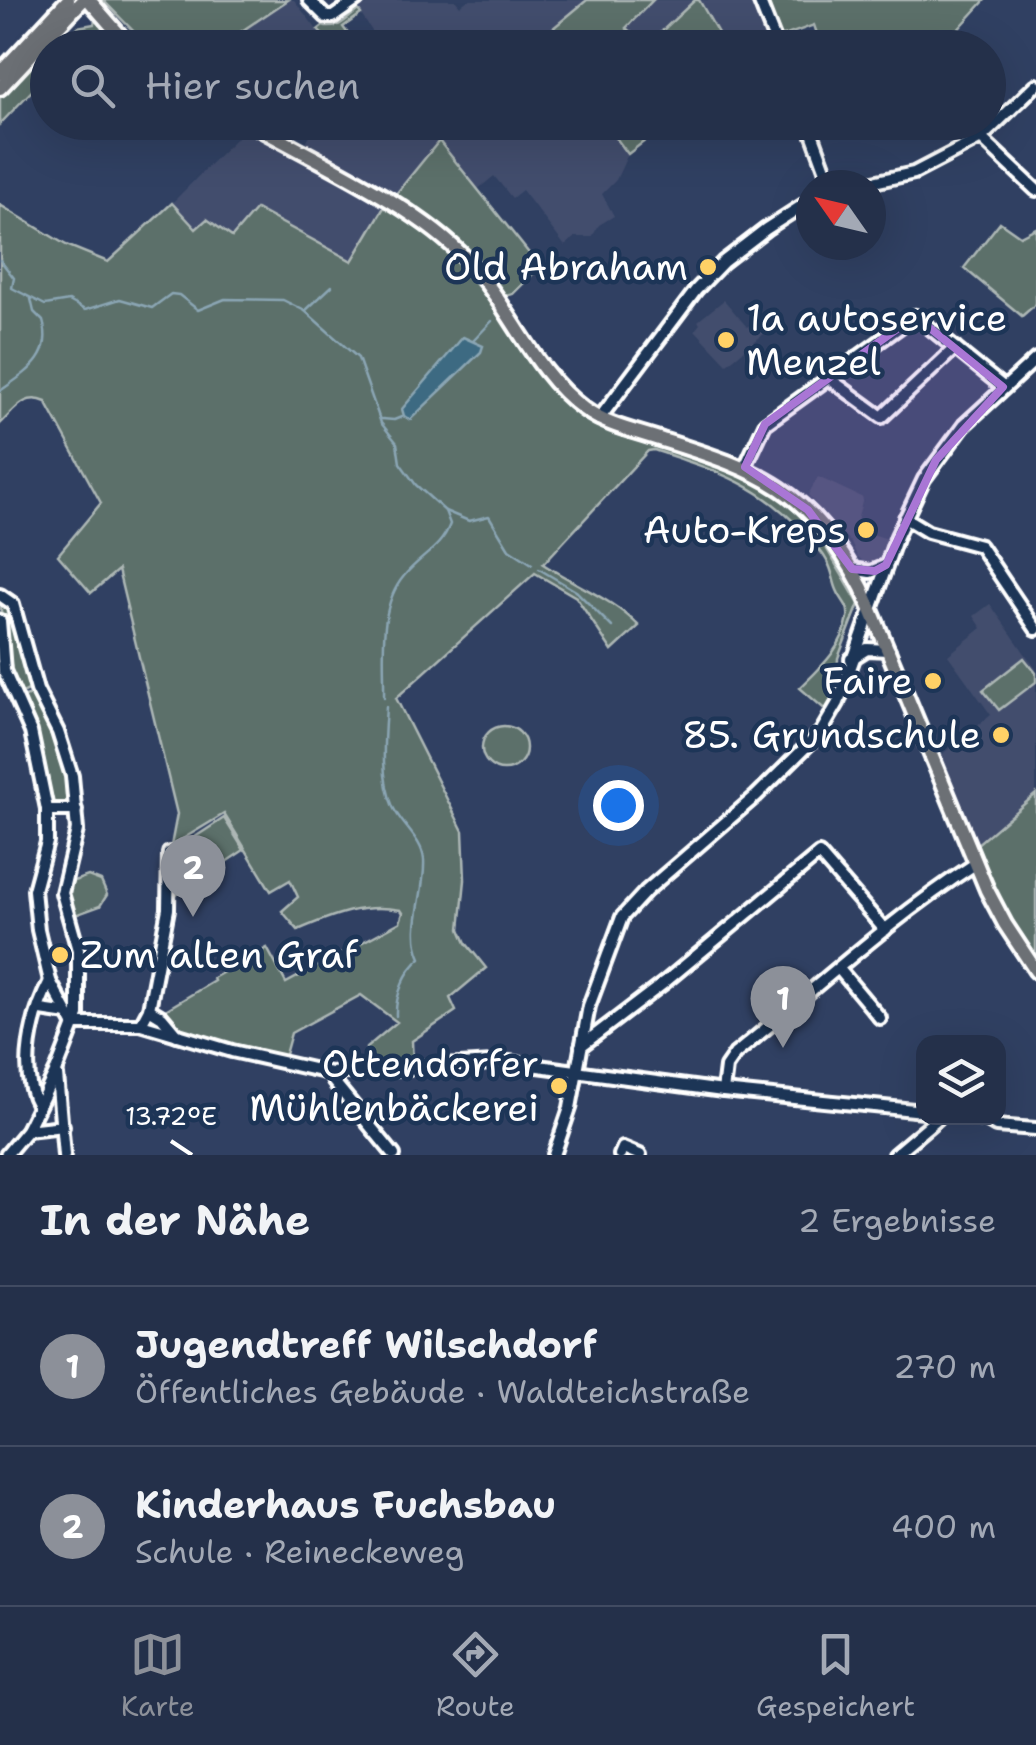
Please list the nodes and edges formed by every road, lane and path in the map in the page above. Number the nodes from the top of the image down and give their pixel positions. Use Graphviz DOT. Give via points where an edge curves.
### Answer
graph roads {
  1 [pos="68,0"];
  2 [pos="310,0"];
  3 [pos="358,0"];
  4 [pos="759,0"];
  5 [pos="90,4"];
  6 [pos="40,30"];
  7 [pos="55,30"];
  8 [pos="114,30"];
  9 [pos="771,30"];
  10 [pos="30,41"];
  11 [pos="30,56"];
  12 [pos="0,73"];
  13 [pos="1036,85"];
  14 [pos="0,88"];
  15 [pos="1006,114"];
  16 [pos="280,140"];
  17 [pos="815,140"];
  18 [pos="977,140"];
  19 [pos="983,140"];
  20 [pos="826,170"];
  21 [pos="886,179"];
  22 [pos="1036,190"];
  23 [pos="796,210"];
  24 [pos="955,348"];
  25 [pos="1036,358"];
  26 [pos="830,379"];
  27 [pos="1003,387"];
  28 [pos="600,419"];
  29 [pos="745,467"];
  30 [pos="904,518"];
  31 [pos="886,565"];
  32 [pos="852,569"];
  33 [pos="0,595"];
  34 [pos="870,606"];
  35 [pos="0,621"];
  36 [pos="1036,629"];
  37 [pos="888,650"];
  38 [pos="850,660"];
  39 [pos="37,690"];
  40 [pos="16,699"];
  41 [pos="48,810"];
  42 [pos="76,810"];
  43 [pos="169,853"];
  44 [pos="976,864"];
  45 [pos="885,930"];
  46 [pos="840,968"];
  47 [pos="1036,971"];
  48 [pos="50,981"];
  49 [pos="149,1009"];
  50 [pos="40,1010"];
  51 [pos="880,1018"];
  52 [pos="70,1019"];
  53 [pos="141,1024"];
  54 [pos="177,1035"];
  55 [pos="581,1046"];
  56 [pos="57,1069"];
  57 [pos="576,1071"];
  58 [pos="330,1072"];
  59 [pos="723,1091"];
  60 [pos="38,1106"];
  61 [pos="916,1111"];
  62 [pos="930,1125"];
  63 [pos="994,1125"];
  64 [pos="64,1126"];
  65 [pos="1036,1129"];
  66 [pos="26,1130"];
  67 [pos="6,1155"];
  68 [pos="64,1155"];
  69 [pos="394,1155"];
  70 [pos="554,1155"];
  71 [pos="620,1155"];
  72 [pos="640,1155"];
  73 [pos="894,1155"];
  1 -- 6 [label="main road"];
  2 -- 3 [label="street" via="332,17"];
  4 -- 9 [label="street"];
  5 -- 7 [label="main road"];
  5 -- 8 [label="main road"];
  10 -- 12 [label="main road"];
  11 -- 14 [label="main road"];
  13 -- 15 [label="street"];
  16 -- 28 [label="main road" via="449,242 486,282 551,379"];
  17 -- 20 [label="street"];
  18 -- 21 [label="street" via="914,173"];
  19 -- 22 [label="street"];
  23 -- 28 [label="street" via="696,290"];
  24 -- 26 [label="street" via="915,316"];
  24 -- 26 [label="street" via="882,418"];
  24 -- 27 [label="street"];
  25 -- 27 [label="street"];
  26 -- 29 [label="street" via="765,424"];
  27 -- 30 [label="street" via="944,448"];
  28 -- 29 [label="main road"];
  29 -- 32 [label="main road" via="808,510"];
  30 -- 31 [label="street"];
  30 -- 36 [label="street" via="980,546"];
  31 -- 32 [label="street" via="870,572"];
  31 -- 34 [label="street"];
  32 -- 34 [label="main road"];
  33 -- 39 [label="street" via="13,604"];
  34 -- 37 [label="main road"];
  34 -- 38 [label="street"];
  35 -- 40 [label="street" via="3,666"];
  37 -- 38 [label="street" via="867,648"];
  37 -- 44 [label="main road"];
  38 -- 55 [label="street" via="833,714 813,742 622,918 588,1006"];
  39 -- 40 [label="street"];
  39 -- 42 [label="street" via="64,747"];
  40 -- 41 [label="street" via="31,732"];
  41 -- 42 [label="street"];
  41 -- 48 [label="street" via="48,842 34,896"];
  42 -- 52 [label="street" via="62,893 78,950 78,1015"];
  43 -- 49 [label="street" via="170,890"];
  44 -- 45 [label="street"];
  44 -- 47 [label="main road"];
  45 -- 46 [label="street"];
  45 -- 55 [label="street" via="819,854"];
  46 -- 51 [label="street"];
  46 -- 59 [label="street" via="734,1054"];
  48 -- 50 [label="street"];
  48 -- 52 [label="street"];
  49 -- 53 [label="street"];
  49 -- 54 [label="street"];
  50 -- 52 [label="street"];
  50 -- 60 [label="street" via="27,1080"];
  52 -- 53 [label="street"];
  52 -- 56 [label="street"];
  53 -- 54 [label="street"];
  54 -- 58 [label="street"];
  55 -- 57 [label="street"];
  56 -- 60 [label="street"];
  56 -- 64 [label="street"];
  57 -- 58 [label="street" via="509,1062"];
  57 -- 59 [label="street"];
  57 -- 70 [label="street"];
  58 -- 69 [label="street"];
  59 -- 61 [label="street"];
  60 -- 66 [label="street"];
  62 -- 73 [label="street"];
  63 -- 65 [label="street"];
  64 -- 66 [label="street"];
  64 -- 68 [label="street"];
  66 -- 67 [label="street"];
  71 -- 72 [label="street" via="624,1148"];
}
